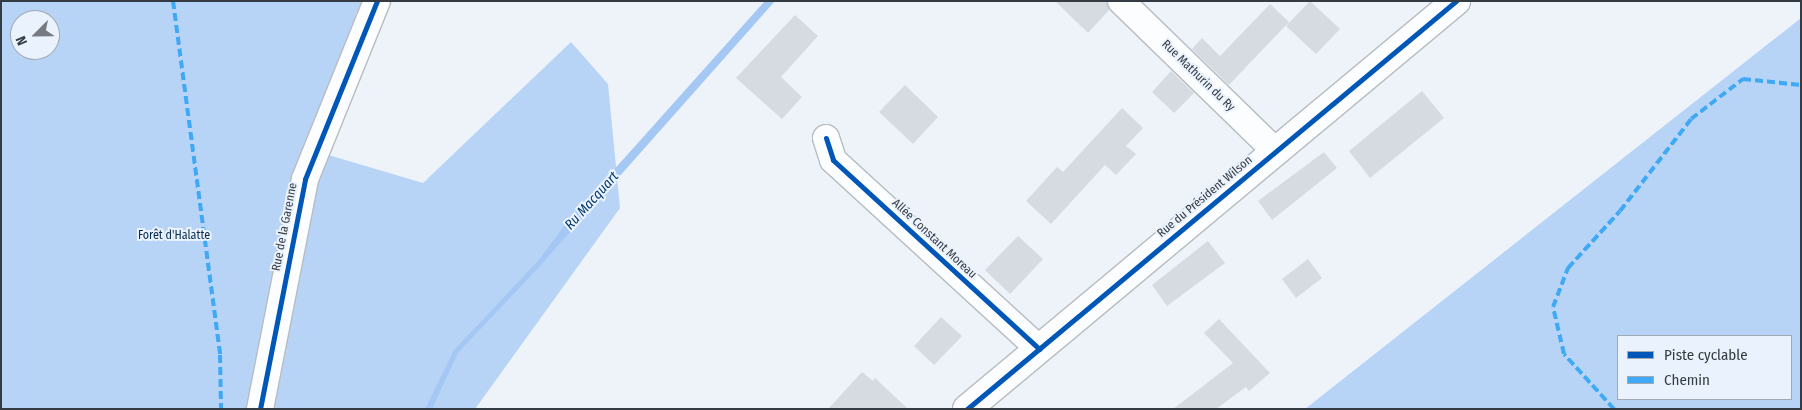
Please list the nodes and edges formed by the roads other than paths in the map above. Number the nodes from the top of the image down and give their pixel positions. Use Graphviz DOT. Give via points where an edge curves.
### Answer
graph roads {
  1 [pos="377,1"];
  2 [pos="1121,1"];
  3 [pos="1456,1"];
  4 [pos="826,138"];
  5 [pos="1276,151"];
  6 [pos="1039,349"];
  7 [pos="260,409"];
  8 [pos="967,409"];
  1 -- 7 [label="street, Rue de la Garenne" via="305,178"];
  2 -- 5 [label="street, Rue Mathurin du Ry"];
  3 -- 5 [label="street, Rue du Président Wilson"];
  4 -- 6 [label="street, Allée Constant Moreau" via="833,160"];
  5 -- 6 [label="street, Rue du Président Wilson"];
  6 -- 8 [label="street, Rue du Président Wilson"];
}
